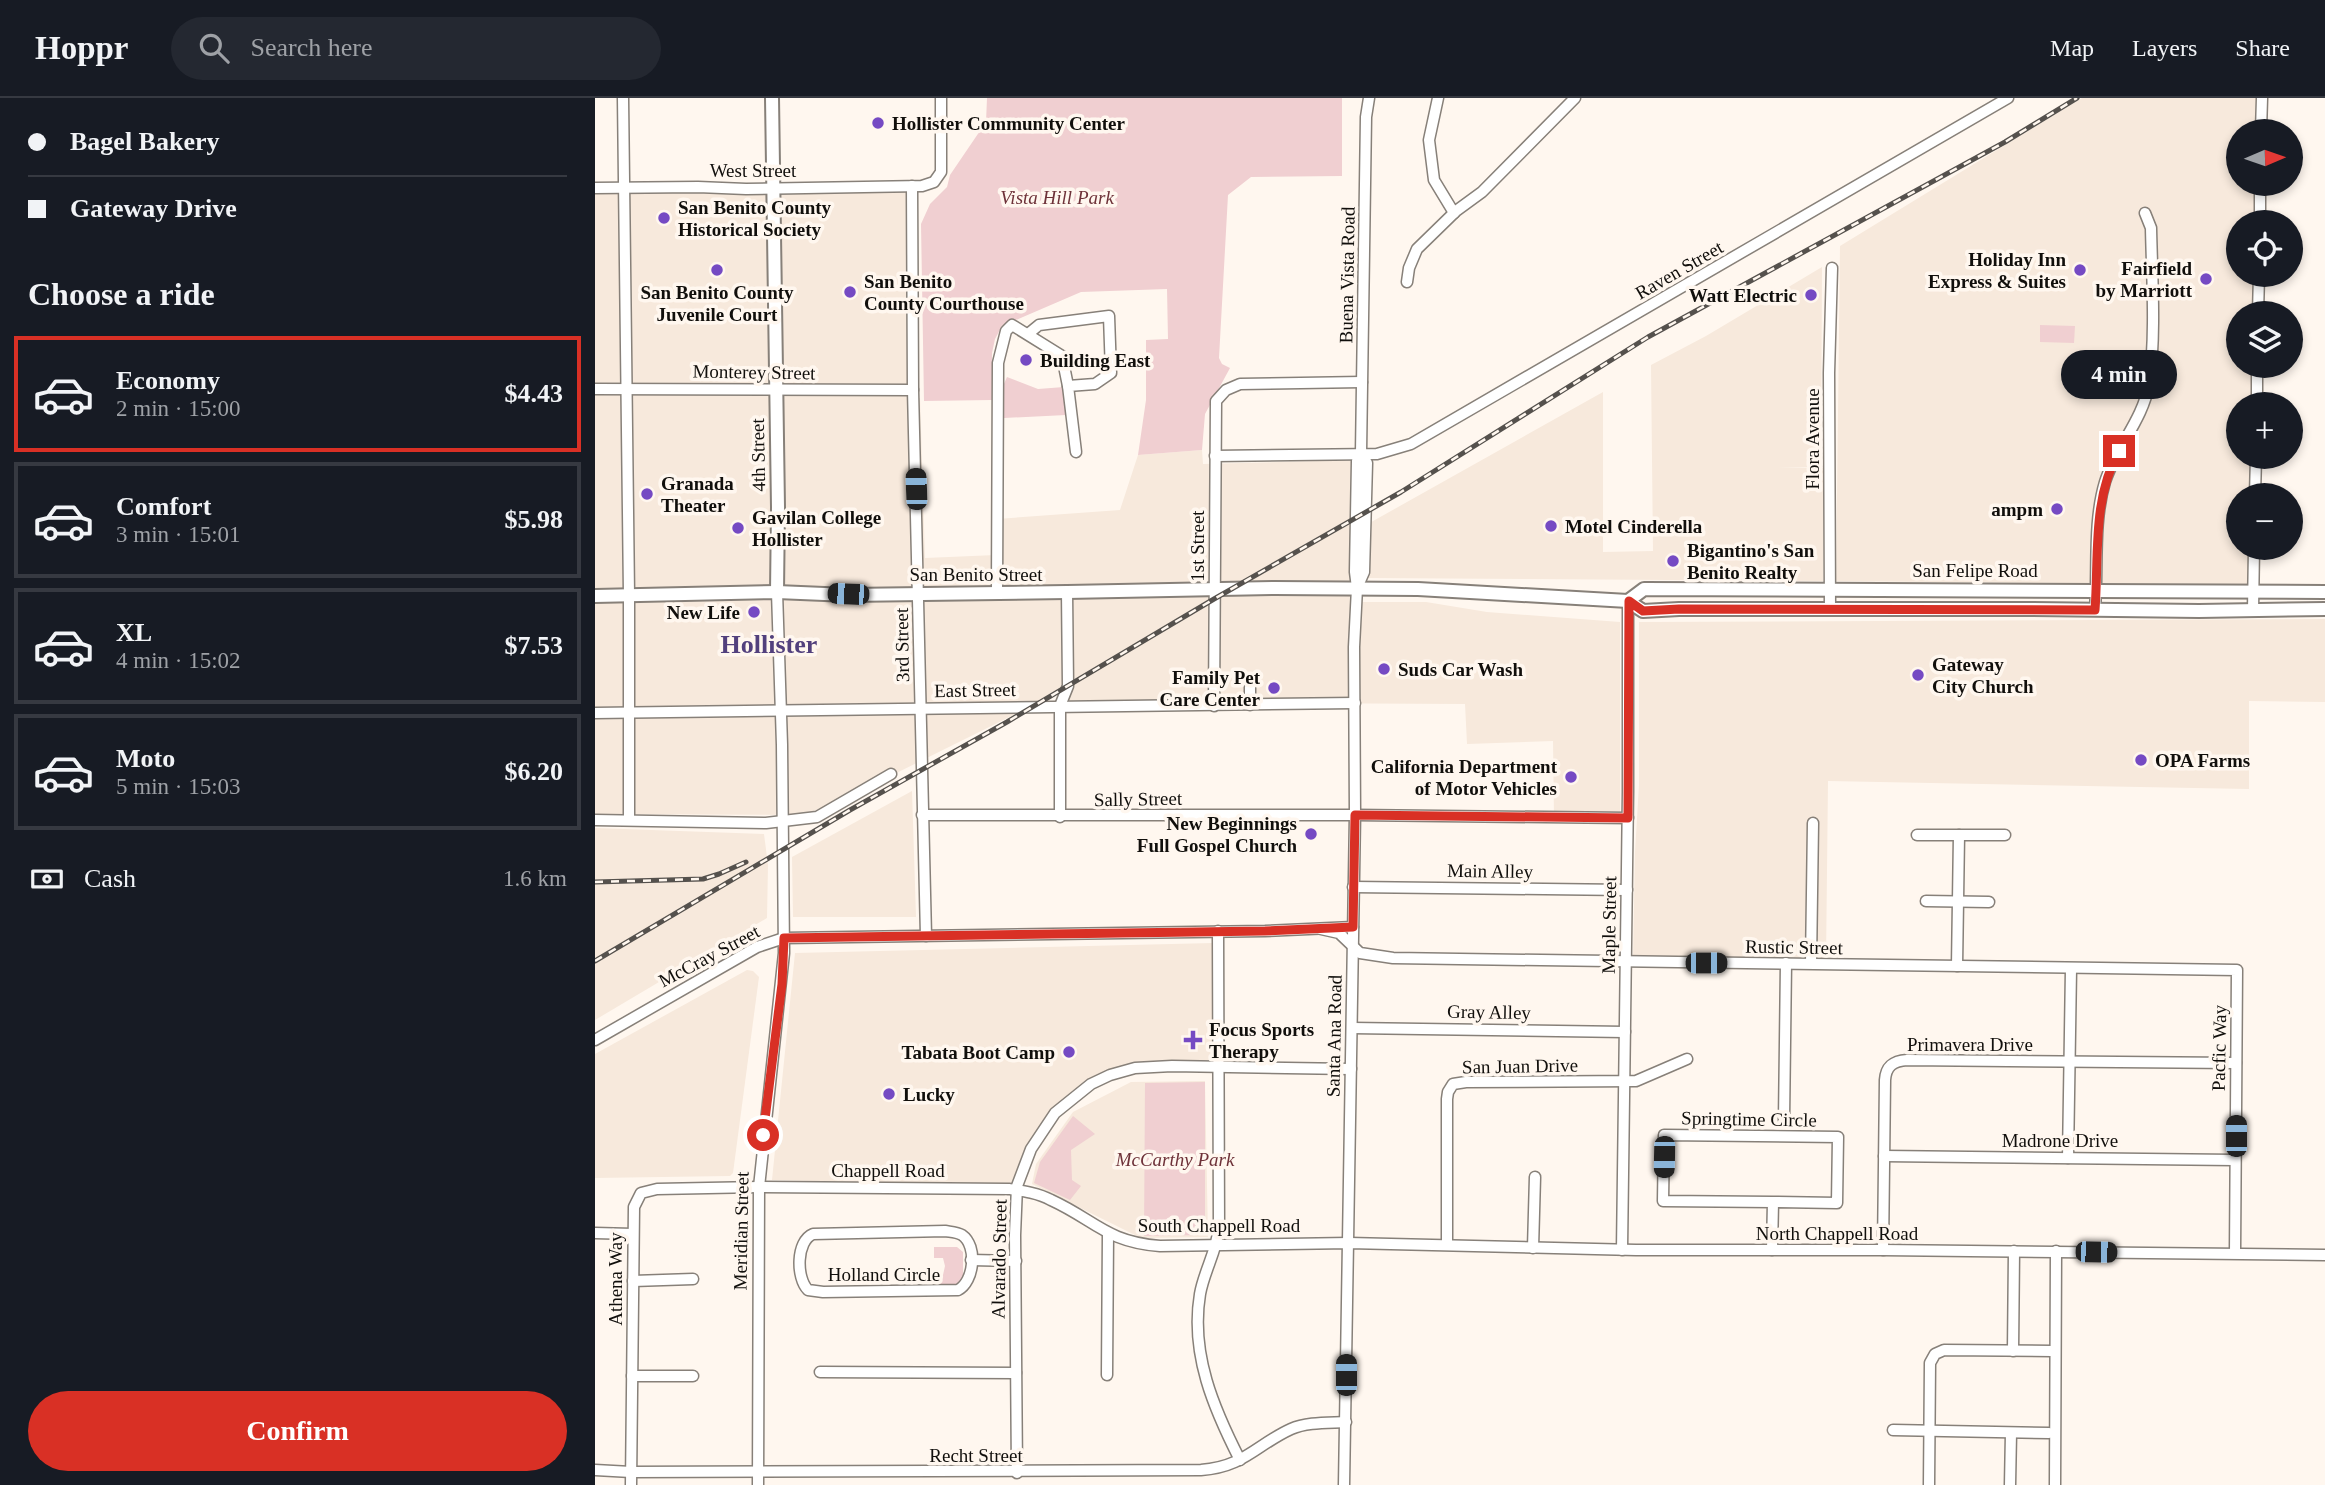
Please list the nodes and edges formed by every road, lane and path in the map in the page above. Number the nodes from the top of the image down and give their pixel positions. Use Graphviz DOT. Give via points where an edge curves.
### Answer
graph roads {
  1 [pos="623,98"];
  2 [pos="772,98"];
  3 [pos="941,98"];
  4 [pos="1369,98"];
  5 [pos="1439,98"];
  6 [pos="1575,98"];
  7 [pos="2008,98"];
  8 [pos="2262,98"];
  9 [pos="2261,119"];
  10 [pos="912,186"];
  11 [pos="595,188"];
  12 [pos="623,188"];
  13 [pos="772,189"];
  14 [pos="1454,213"];
  15 [pos="2144,213"];
  16 [pos="1832,268"];
  17 [pos="1407,282"];
  18 [pos="1028,334"];
  19 [pos="1362,383"];
  20 [pos="1068,386"];
  21 [pos="625,388"];
  22 [pos="595,389"];
  23 [pos="776,390"];
  24 [pos="913,390"];
  25 [pos="1076,452"];
  26 [pos="1361,453"];
  27 [pos="1215,456"];
  28 [pos="2254,560"];
  29 [pos="1357,588"];
  30 [pos="1830,589"];
  31 [pos="1214,590"];
  32 [pos="2096,590"];
  33 [pos="2253,591"];
  34 [pos="776,592"];
  35 [pos="997,592"];
  36 [pos="1067,592"];
  37 [pos="2325,592"];
  38 [pos="918,593"];
  39 [pos="629,595"];
  40 [pos="595,596"];
  41 [pos="1629,601"];
  42 [pos="1830,610"];
  43 [pos="2095,610"];
  44 [pos="2253,610"];
  45 [pos="2325,610"];
  46 [pos="1249,687"];
  47 [pos="1355,703"];
  48 [pos="1250,705"];
  49 [pos="1060,706"];
  50 [pos="1214,706"];
  51 [pos="781,709"];
  52 [pos="921,709"];
  53 [pos="595,713"];
  54 [pos="629,713"];
  55 [pos="891,774"];
  56 [pos="922,815"];
  57 [pos="1355,815"];
  58 [pos="1060,817"];
  59 [pos="1628,818"];
  60 [pos="629,819"];
  61 [pos="595,820"];
  62 [pos="782,822"];
  63 [pos="1813,823"];
  64 [pos="1917,835"];
  65 [pos="1959,835"];
  66 [pos="2004,835"];
  67 [pos="1353,887"];
  68 [pos="1627,890"];
  69 [pos="1926,901"];
  70 [pos="1958,901"];
  71 [pos="1989,902"];
  72 [pos="1353,927"];
  73 [pos="1321,929"];
  74 [pos="1218,931"];
  75 [pos="926,936"];
  76 [pos="784,938"];
  77 [pos="1353,948"];
  78 [pos="1626,963"];
  79 [pos="1786,963"];
  80 [pos="1811,963"];
  81 [pos="1957,966"];
  82 [pos="2071,969"];
  83 [pos="2237,970"];
  84 [pos="1352,1028"];
  85 [pos="1625,1032"];
  86 [pos="595,1040"];
  87 [pos="1686,1059"];
  88 [pos="2070,1062"];
  89 [pos="2236,1063"];
  90 [pos="1218,1067"];
  91 [pos="1350,1069"];
  92 [pos="1624,1082"];
  93 [pos="1784,1120"];
  94 [pos="1884,1156"];
  95 [pos="2068,1158"];
  96 [pos="2235,1160"];
  97 [pos="1535,1177"];
  98 [pos="759,1187"];
  99 [pos="1017,1190"];
  100 [pos="1773,1202"];
  101 [pos="595,1233"];
  102 [pos="633,1234"];
  103 [pos="1108,1234"];
  104 [pos="1349,1243"];
  105 [pos="1447,1244"];
  106 [pos="1217,1245"];
  107 [pos="1533,1248"];
  108 [pos="1622,1250"];
  109 [pos="1772,1250"];
  110 [pos="1883,1250"];
  111 [pos="2014,1251"];
  112 [pos="2056,1251"];
  113 [pos="2235,1253"];
  114 [pos="2325,1255"];
  115 [pos="971,1260"];
  116 [pos="1016,1261"];
  117 [pos="693,1279"];
  118 [pos="633,1281"];
  119 [pos="2013,1351"];
  120 [pos="2052,1351"];
  121 [pos="820,1372"];
  122 [pos="1016,1373"];
  123 [pos="1107,1375"];
  124 [pos="632,1376"];
  125 [pos="693,1376"];
  126 [pos="1346,1422"];
  127 [pos="1893,1430"];
  128 [pos="1930,1431"];
  129 [pos="2011,1433"];
  130 [pos="2049,1433"];
  131 [pos="1240,1460"];
  132 [pos="595,1470"];
  133 [pos="631,1472"];
  134 [pos="757,1472"];
  135 [pos="1017,1473"];
  136 [pos="631,1485"];
  137 [pos="758,1485"];
  138 [pos="1344,1485"];
  139 [pos="1929,1485"];
  140 [pos="2010,1485"];
  141 [pos="2055,1485"];
  1 -- 12 [label="street"];
  2 -- 13 [label="main road, 4th Street"];
  3 -- 10 [label="street" via="940,175 931,183"];
  4 -- 19 [label="street, Buena Vista Road"];
  5 -- 14 [label="street" via="1429,140 1434,180"];
  6 -- 14 [label="street" via="1482,192"];
  7 -- 26 [label="street, Raven Street" via="1411,444 1377,454"];
  8 -- 9 [label="street"];
  10 -- 13 [label="street, West Street"];
  10 -- 24 [label="street, 3rd Street"];
  11 -- 12 [label="street, West Street"];
  12 -- 13 [label="street, West Street"];
  12 -- 21 [label="street"];
  13 -- 23 [label="main road, 4th Street"];
  14 -- 17 [label="street" via="1417,249"];
  15 -- 32 [label="street" via="2151,228 2149,386 2105,483"];
  16 -- 30 [label="street, Flora Avenue"];
  18 -- 20 [label="street" via="1062,356"];
  18 -- 20 [label="street" via="1039,326 1109,316 1111,373 1095,384"];
  18 -- 35 [label="street" via="1012,325 997,362"];
  19 -- 26 [label="street, Buena Vista Road"];
  19 -- 27 [label="street, 1st Street" via="1250,383 1226,390 1214,408"];
  20 -- 25 [label="street"];
  21 -- 22 [label="street, Monterey Street"];
  21 -- 23 [label="street, Monterey Street"];
  21 -- 39 [label="street"];
  23 -- 24 [label="street, Monterey Street"];
  23 -- 34 [label="main road, 4th Street"];
  24 -- 38 [label="street, 3rd Street"];
  26 -- 27 [label="street, Raven Street"];
  26 -- 29 [label="street, Buena Vista Road" via="1357,461"];
  27 -- 31 [label="street, 1st Street"];
  28 -- 33 [label="street"];
  29 -- 31 [label="main road, San Benito Street"];
  29 -- 41 [label="main road, San Felipe Road"];
  29 -- 47 [label="street, Santa Ana Road"];
  30 -- 32 [label="main road, San Felipe Road"];
  30 -- 41 [label="main road, San Felipe Road" via="1644,589"];
  30 -- 42 [label="street, Flora Avenue"];
  31 -- 36 [label="main road, San Benito Street"];
  31 -- 50 [label="street, 1st Street"];
  32 -- 33 [label="main road, San Felipe Road"];
  32 -- 43 [label="street"];
  33 -- 37 [label="main road, San Felipe Road"];
  33 -- 44 [label="street"];
  34 -- 38 [label="main road, San Benito Street"];
  34 -- 39 [label="main road, San Benito Street"];
  34 -- 51 [label="street, 4th Street"];
  35 -- 36 [label="main road, San Benito Street"];
  35 -- 38 [label="main road, San Benito Street"];
  36 -- 49 [label="street" via="1068,685"];
  38 -- 52 [label="street, 3rd Street"];
  39 -- 40 [label="main road, San Benito Street"];
  39 -- 54 [label="street"];
  41 -- 42 [label="main road, San Felipe Road" via="1643,611"];
  41 -- 59 [label="street, Maple Street"];
  42 -- 43 [label="main road, San Felipe Road"];
  43 -- 44 [label="main road, San Felipe Road"];
  44 -- 45 [label="main road, San Felipe Road"];
  46 -- 48 [label="street"];
  47 -- 48 [label="street, East Street"];
  47 -- 57 [label="street, Santa Ana Road"];
  48 -- 50 [label="street, East Street"];
  49 -- 50 [label="street, East Street"];
  49 -- 52 [label="street, East Street"];
  49 -- 58 [label="street"];
  51 -- 52 [label="street, East Street"];
  51 -- 54 [label="street, East Street"];
  51 -- 62 [label="street, 4th Street"];
  52 -- 56 [label="street, 3rd Street"];
  53 -- 54 [label="street, East Street"];
  54 -- 60 [label="street"];
  55 -- 62 [label="street" via="817,817"];
  56 -- 58 [label="street, Sally Street"];
  56 -- 75 [label="street, 3rd Street"];
  57 -- 58 [label="street, Sally Street"];
  57 -- 59 [label="street, Sally Street"];
  57 -- 67 [label="street, Santa Ana Road"];
  59 -- 68 [label="street, Maple Street"];
  60 -- 61 [label="street"];
  60 -- 62 [label="street"];
  62 -- 76 [label="street, 4th Street"];
  63 -- 80 [label="street"];
  64 -- 65 [label="street"];
  65 -- 66 [label="street"];
  65 -- 70 [label="street"];
  67 -- 68 [label="street, Main Alley"];
  67 -- 72 [label="street, Santa Ana Road"];
  68 -- 78 [label="street, Maple Street"];
  69 -- 70 [label="street"];
  70 -- 71 [label="street"];
  70 -- 81 [label="street"];
  72 -- 73 [label="street, McCray Street"];
  72 -- 77 [label="street, Santa Ana Road"];
  73 -- 74 [label="street, McCray Street"];
  73 -- 77 [label="street, Rustic Street" via="1339,933"];
  74 -- 75 [label="street, McCray Street"];
  74 -- 90 [label="street"];
  75 -- 76 [label="street, McCray Street"];
  76 -- 86 [label="street, McCray Street" via="757,947"];
  76 -- 98 [label="street, Meridian Street"];
  77 -- 78 [label="street, Rustic Street" via="1369,956 1392,958"];
  77 -- 84 [label="street, Santa Ana Road"];
  78 -- 79 [label="street, Rustic Street"];
  78 -- 85 [label="street, Maple Street"];
  79 -- 80 [label="street, Rustic Street"];
  79 -- 93 [label="street"];
  80 -- 81 [label="street, Rustic Street"];
  81 -- 82 [label="street, Rustic Street"];
  82 -- 83 [label="street, Rustic Street"];
  82 -- 88 [label="street"];
  83 -- 89 [label="street, Pacfic Way"];
  84 -- 85 [label="street, Gray Alley"];
  84 -- 91 [label="street, Santa Ana Road"];
  85 -- 92 [label="street, Maple Street"];
  87 -- 92 [label="street" via="1646,1078"];
  88 -- 89 [label="street, Primavera Drive"];
  88 -- 94 [label="street, Primavera Drive" via="1896,1062 1887,1069 1885,1080"];
  88 -- 95 [label="street"];
  89 -- 96 [label="street, Pacfic Way"];
  90 -- 91 [label="street, Alvarado Street"];
  90 -- 99 [label="street, Alvarado Street" via="1135,1068 1080,1091 1055,1113 1036,1139"];
  90 -- 106 [label="street"];
  91 -- 104 [label="street, Santa Ana Road"];
  92 -- 105 [label="street, San Juan Drive" via="1466,1082 1450,1087"];
  92 -- 108 [label="street, Maple Street"];
  94 -- 95 [label="street, Madrone Drive"];
  94 -- 110 [label="street, Primavera Drive"];
  95 -- 96 [label="street, Madrone Drive"];
  96 -- 113 [label="street, Pacfic Way"];
  97 -- 107 [label="street"];
  98 -- 99 [label="street, Chappell Road"];
  98 -- 102 [label="street, Athena Way" via="641,1193 633,1208"];
  98 -- 134 [label="street, Meridian Street"];
  99 -- 103 [label="street, South Chappell Road" via="1048,1198"];
  99 -- 116 [label="street, Alvarado Street"];
  100 -- 100 [label="street, Springtime Circle" via="1837,1203 1838,1138 1664,1135 1663,1201"];
  100 -- 109 [label="street"];
  101 -- 102 [label="street"];
  102 -- 118 [label="street, Athena Way"];
  103 -- 106 [label="street, South Chappell Road" via="1141,1245"];
  103 -- 123 [label="street"];
  104 -- 105 [label="street, North Chappell Road"];
  104 -- 106 [label="street, South Chappell Road"];
  104 -- 126 [label="street, Santa Ana Road"];
  105 -- 107 [label="street, North Chappell Road"];
  106 -- 131 [label="street" via="1200,1291 1199,1348 1210,1395"];
  107 -- 108 [label="street, North Chappell Road"];
  108 -- 109 [label="street, North Chappell Road"];
  109 -- 110 [label="street, North Chappell Road"];
  110 -- 111 [label="street, North Chappell Road"];
  111 -- 112 [label="street, North Chappell Road"];
  111 -- 119 [label="street"];
  112 -- 113 [label="street, North Chappell Road"];
  112 -- 141 [label="street"];
  113 -- 114 [label="street, North Chappell Road"];
  115 -- 115 [label="street, Holland Circle" via="968,1241 955,1232 820,1233 804,1240 800,1273 803,1286 811,1291 950,1291 967,1282"];
  115 -- 116 [label="street"];
  116 -- 122 [label="street, Alvarado Street"];
  117 -- 118 [label="street"];
  118 -- 124 [label="street, Athena Way"];
  119 -- 120 [label="street"];
  119 -- 128 [label="street" via="1944,1350 1935,1354 1930,1363"];
  121 -- 122 [label="street"];
  122 -- 135 [label="street, Alvarado Street"];
  124 -- 125 [label="street"];
  124 -- 133 [label="street, Athena Way"];
  126 -- 131 [label="street, Recht Street" via="1295,1427"];
  126 -- 138 [label="street, Santa Ana Road"];
  127 -- 128 [label="street"];
  128 -- 129 [label="street"];
  128 -- 139 [label="street"];
  129 -- 130 [label="street"];
  129 -- 140 [label="street"];
  131 -- 135 [label="street, Recht Street" via="1201,1470"];
  132 -- 133 [label="street, Recht Street"];
  133 -- 134 [label="street, Recht Street"];
  133 -- 136 [label="street, Athena Way"];
  134 -- 135 [label="street, Recht Street"];
  134 -- 137 [label="street, Meridian Street"];
}
